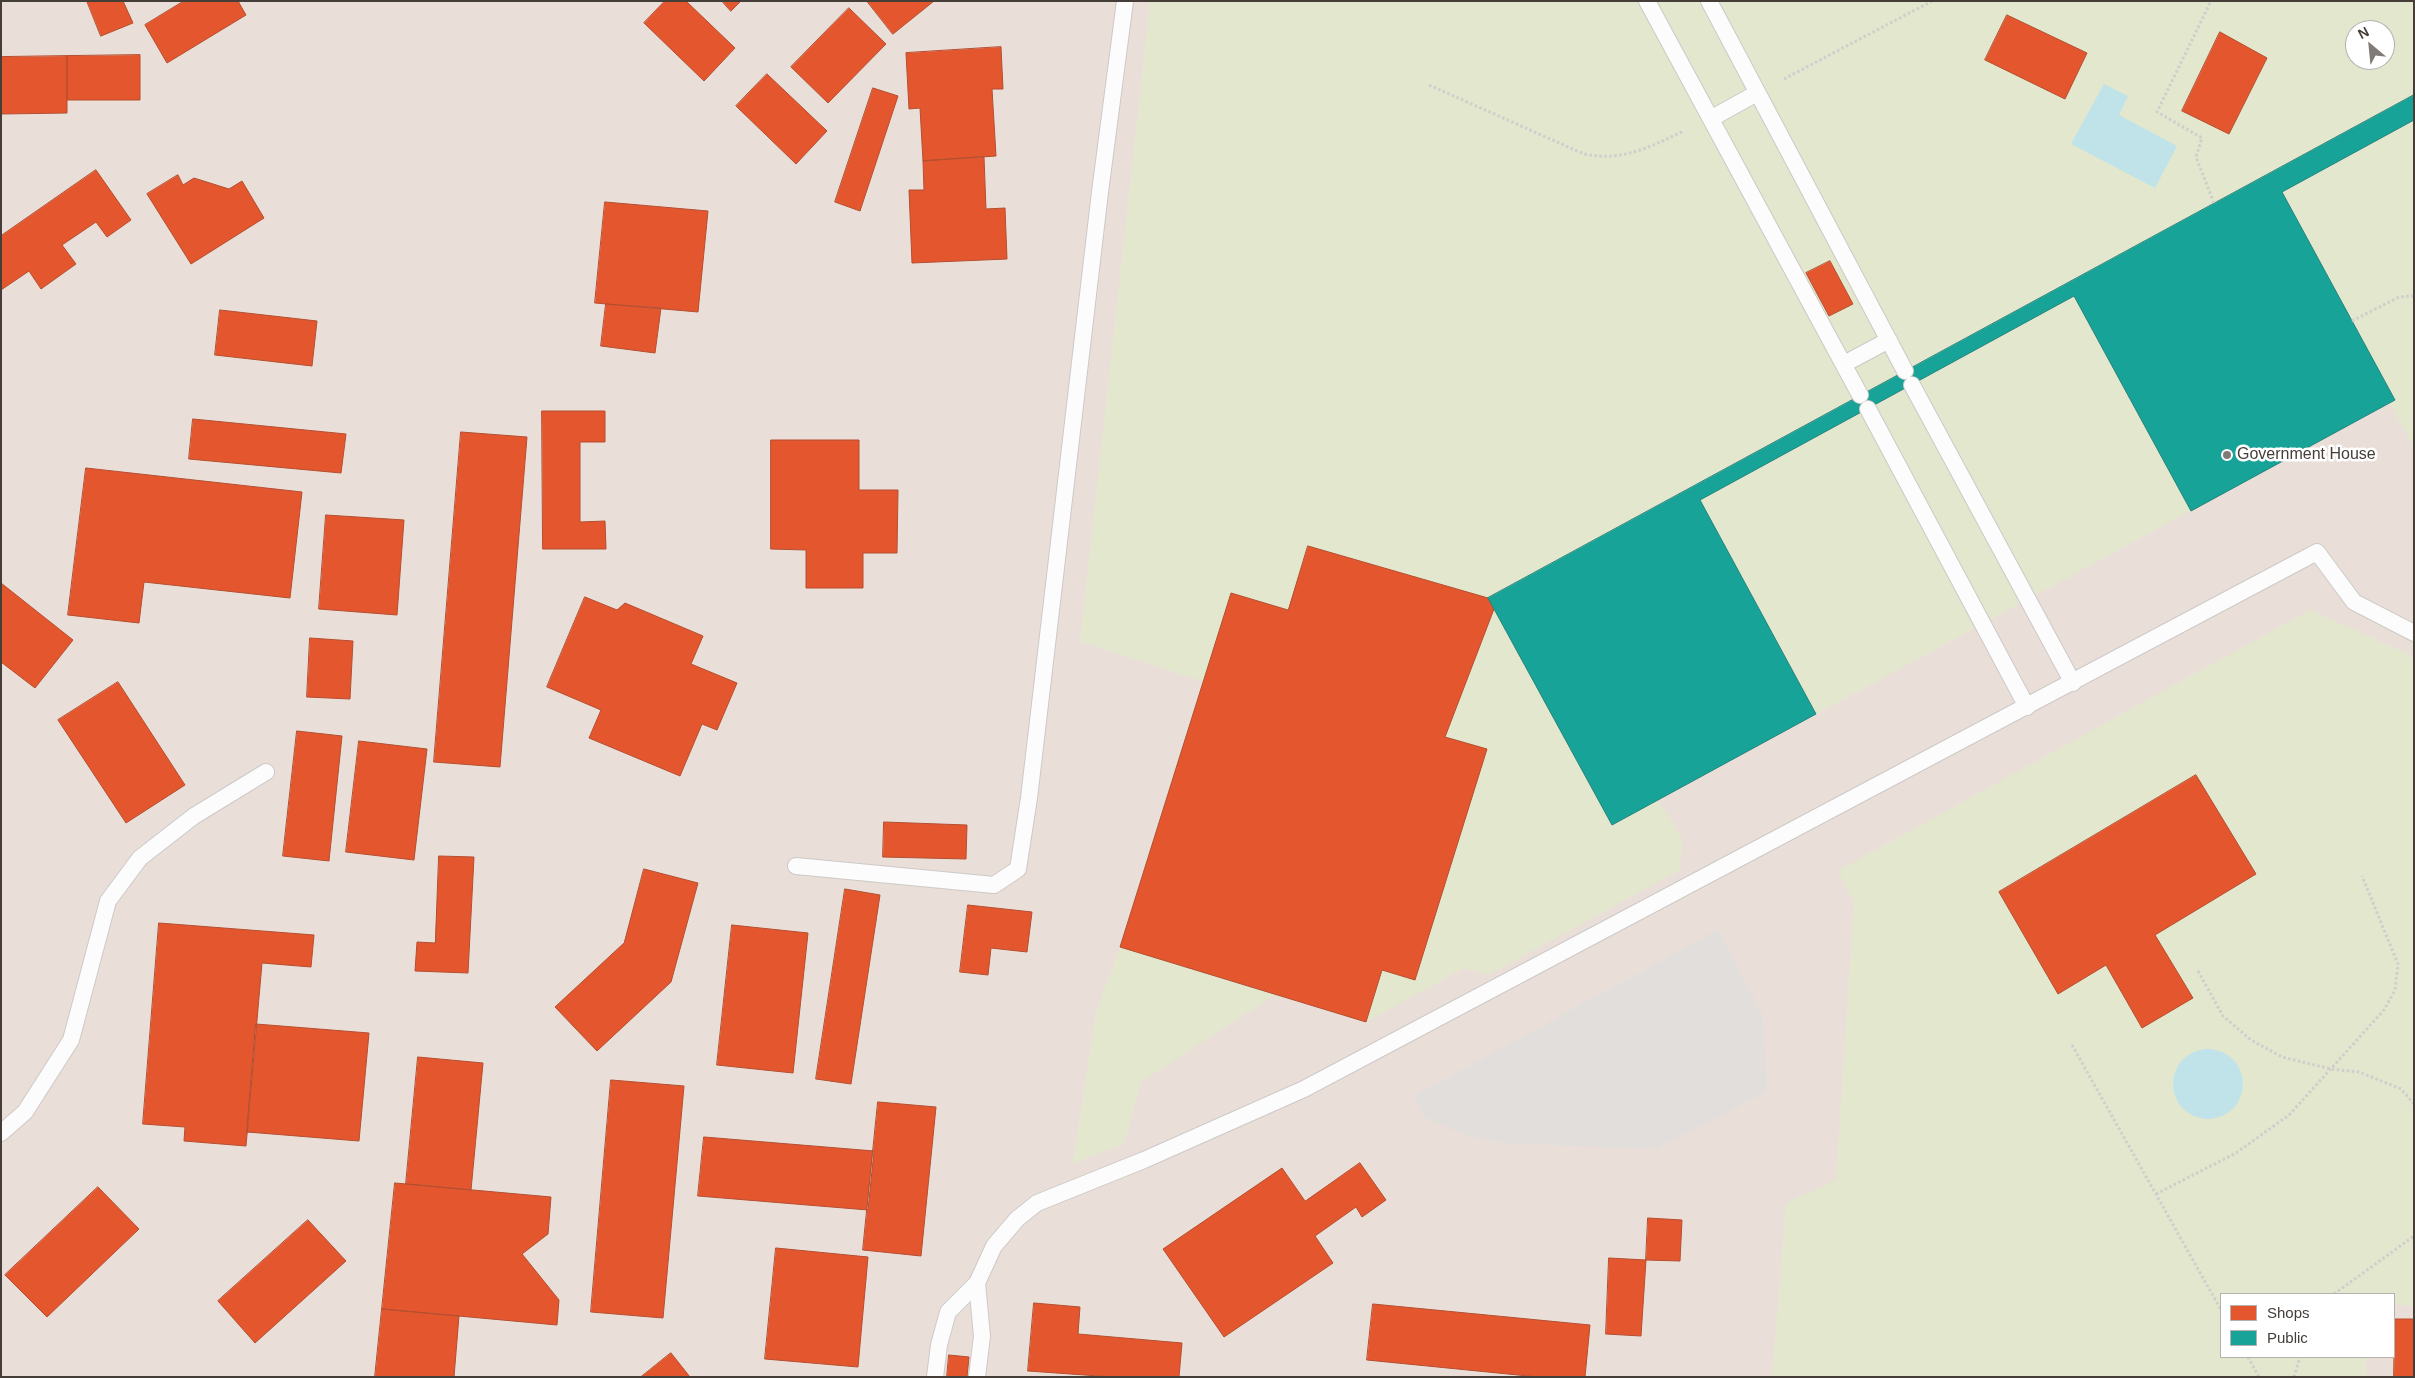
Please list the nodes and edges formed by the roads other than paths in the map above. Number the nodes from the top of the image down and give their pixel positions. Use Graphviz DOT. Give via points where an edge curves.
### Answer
graph roads {
  1 [pos="1126,1"];
  2 [pos="1647,1"];
  3 [pos="1708,1"];
  4 [pos="1756,93"];
  5 [pos="1712,118"];
  6 [pos="1889,340"];
  7 [pos="1844,364"];
  8 [pos="2414,633"];
  9 [pos="2072,683"];
  10 [pos="2027,707"];
  11 [pos="266,772"];
  12 [pos="796,866"];
  13 [pos="1,1133"];
  14 [pos="977,1283"];
  15 [pos="935,1377"];
  16 [pos="977,1377"];
  1 -- 12 [label="lane" via="1018,869 994,886"];
  2 -- 5 [label="lane"];
  3 -- 4 [label="lane"];
  4 -- 5 [label="lane"];
  4 -- 6 [label="lane"];
  5 -- 7 [label="lane"];
  6 -- 7 [label="lane"];
  6 -- 9 [label="lane"];
  7 -- 10 [label="lane"];
  8 -- 9 [label="lane" via="2354,602 2317,552"];
  9 -- 10 [label="lane"];
  10 -- 14 [label="lane" via="1304,1089 1037,1203 1017,1219 994,1246"];
  11 -- 13 [label="lane" via="194,816 140,858 108,901 71,1040 25,1112"];
  14 -- 15 [label="lane" via="948,1312"];
  14 -- 16 [label="lane" via="982,1336"];
}
